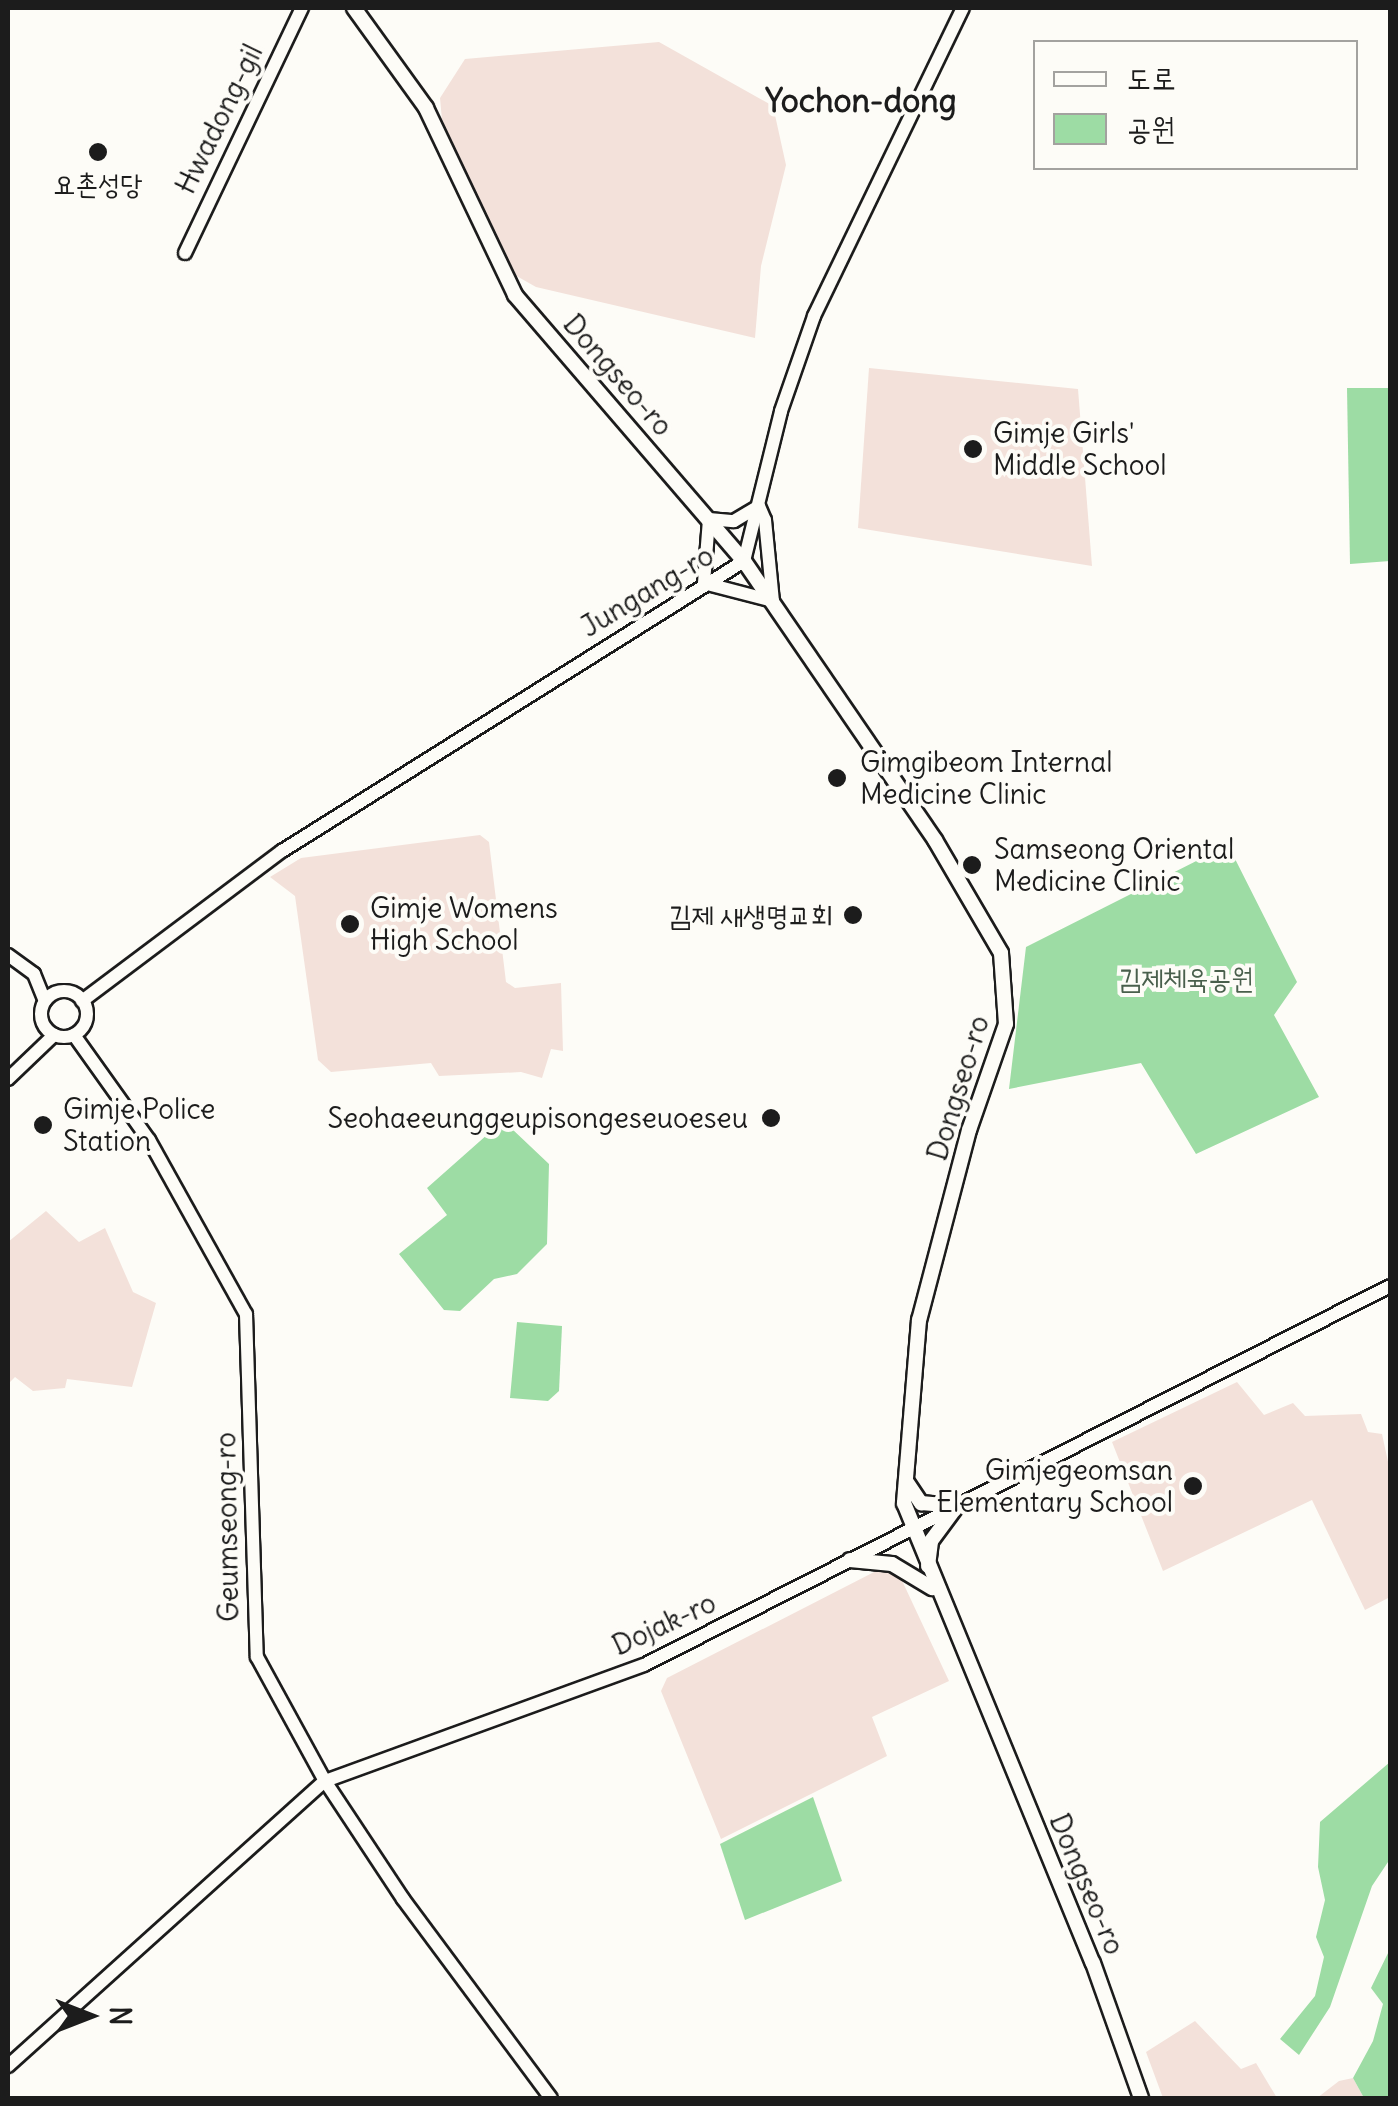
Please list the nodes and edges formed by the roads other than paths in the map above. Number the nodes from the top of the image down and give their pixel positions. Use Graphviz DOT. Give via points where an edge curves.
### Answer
graph roads {
  1 [pos="302,8"];
  2 [pos="354,8"];
  3 [pos="964,8"];
  4 [pos="185,252"];
  5 [pos="759,506"];
  6 [pos="709,518"];
  7 [pos="744,561"];
  8 [pos="704,582"];
  9 [pos="773,601"];
  10 [pos="8,955"];
  11 [pos="82,1000"];
  12 [pos="45,1002"];
  13 [pos="54,1035"];
  14 [pos="74,1035"];
  15 [pos="8,1078"];
  16 [pos="1390,1286"];
  17 [pos="905,1479"];
  18 [pos="957,1506"];
  19 [pos="910,1530"];
  20 [pos="850,1560"];
  21 [pos="928,1574"];
  22 [pos="936,1591"];
  23 [pos="325,1780"];
  24 [pos="8,2066"];
  25 [pos="551,2098"];
  26 [pos="1141,2098"];
  1 -- 4 [label="street, Hwadong-gil"];
  2 -- 6 [label="main road, Dongseo-ro" via="426,108 515,295"];
  3 -- 5 [label="street, Jungang-ro" via="814,316 781,411"];
  5 -- 6 [label="street" via="734,521"];
  5 -- 7 [label="street, Jungang-ro"];
  5 -- 9 [label="street"];
  6 -- 7 [label="main road, Dongseo-ro"];
  6 -- 8 [label="street"];
  7 -- 8 [label="street, Jungang-ro"];
  7 -- 9 [label="main road, Dongseo-ro"];
  8 -- 9 [label="street"];
  8 -- 11 [label="street, Jungang-ro" via="282,851"];
  9 -- 17 [label="main road, Dongseo-ro" via="943,852 1002,953 1006,1024 921,1308"];
  10 -- 12 [label="street" via="34,974"];
  11 -- 12 [label="street" via="60,992"];
  11 -- 14 [label="street" via="88,1014"];
  12 -- 13 [label="street" via="42,1017"];
  13 -- 14 [label="street"];
  13 -- 15 [label="street"];
  14 -- 23 [label="street, Geumseong-ro" via="149,1140 246,1314 257,1658"];
  16 -- 18 [label="street, Dojak-ro"];
  17 -- 18 [label="main road" via="921,1503"];
  17 -- 19 [label="main road, Dongseo-ro"];
  18 -- 19 [label="street, Dojak-ro"];
  18 -- 21 [label="main road" via="932,1541"];
  19 -- 20 [label="street, Dojak-ro"];
  19 -- 21 [label="main road, Dongseo-ro"];
  20 -- 22 [label="main road" via="892,1564"];
  20 -- 23 [label="street, Dojak-ro" via="644,1666"];
  21 -- 22 [label="main road, Dongseo-ro"];
  22 -- 26 [label="main road, Dongseo-ro" via="1093,1962"];
  23 -- 24 [label="street, Dojak-ro"];
  23 -- 25 [label="street, Geumseong-ro" via="403,1899"];
}
